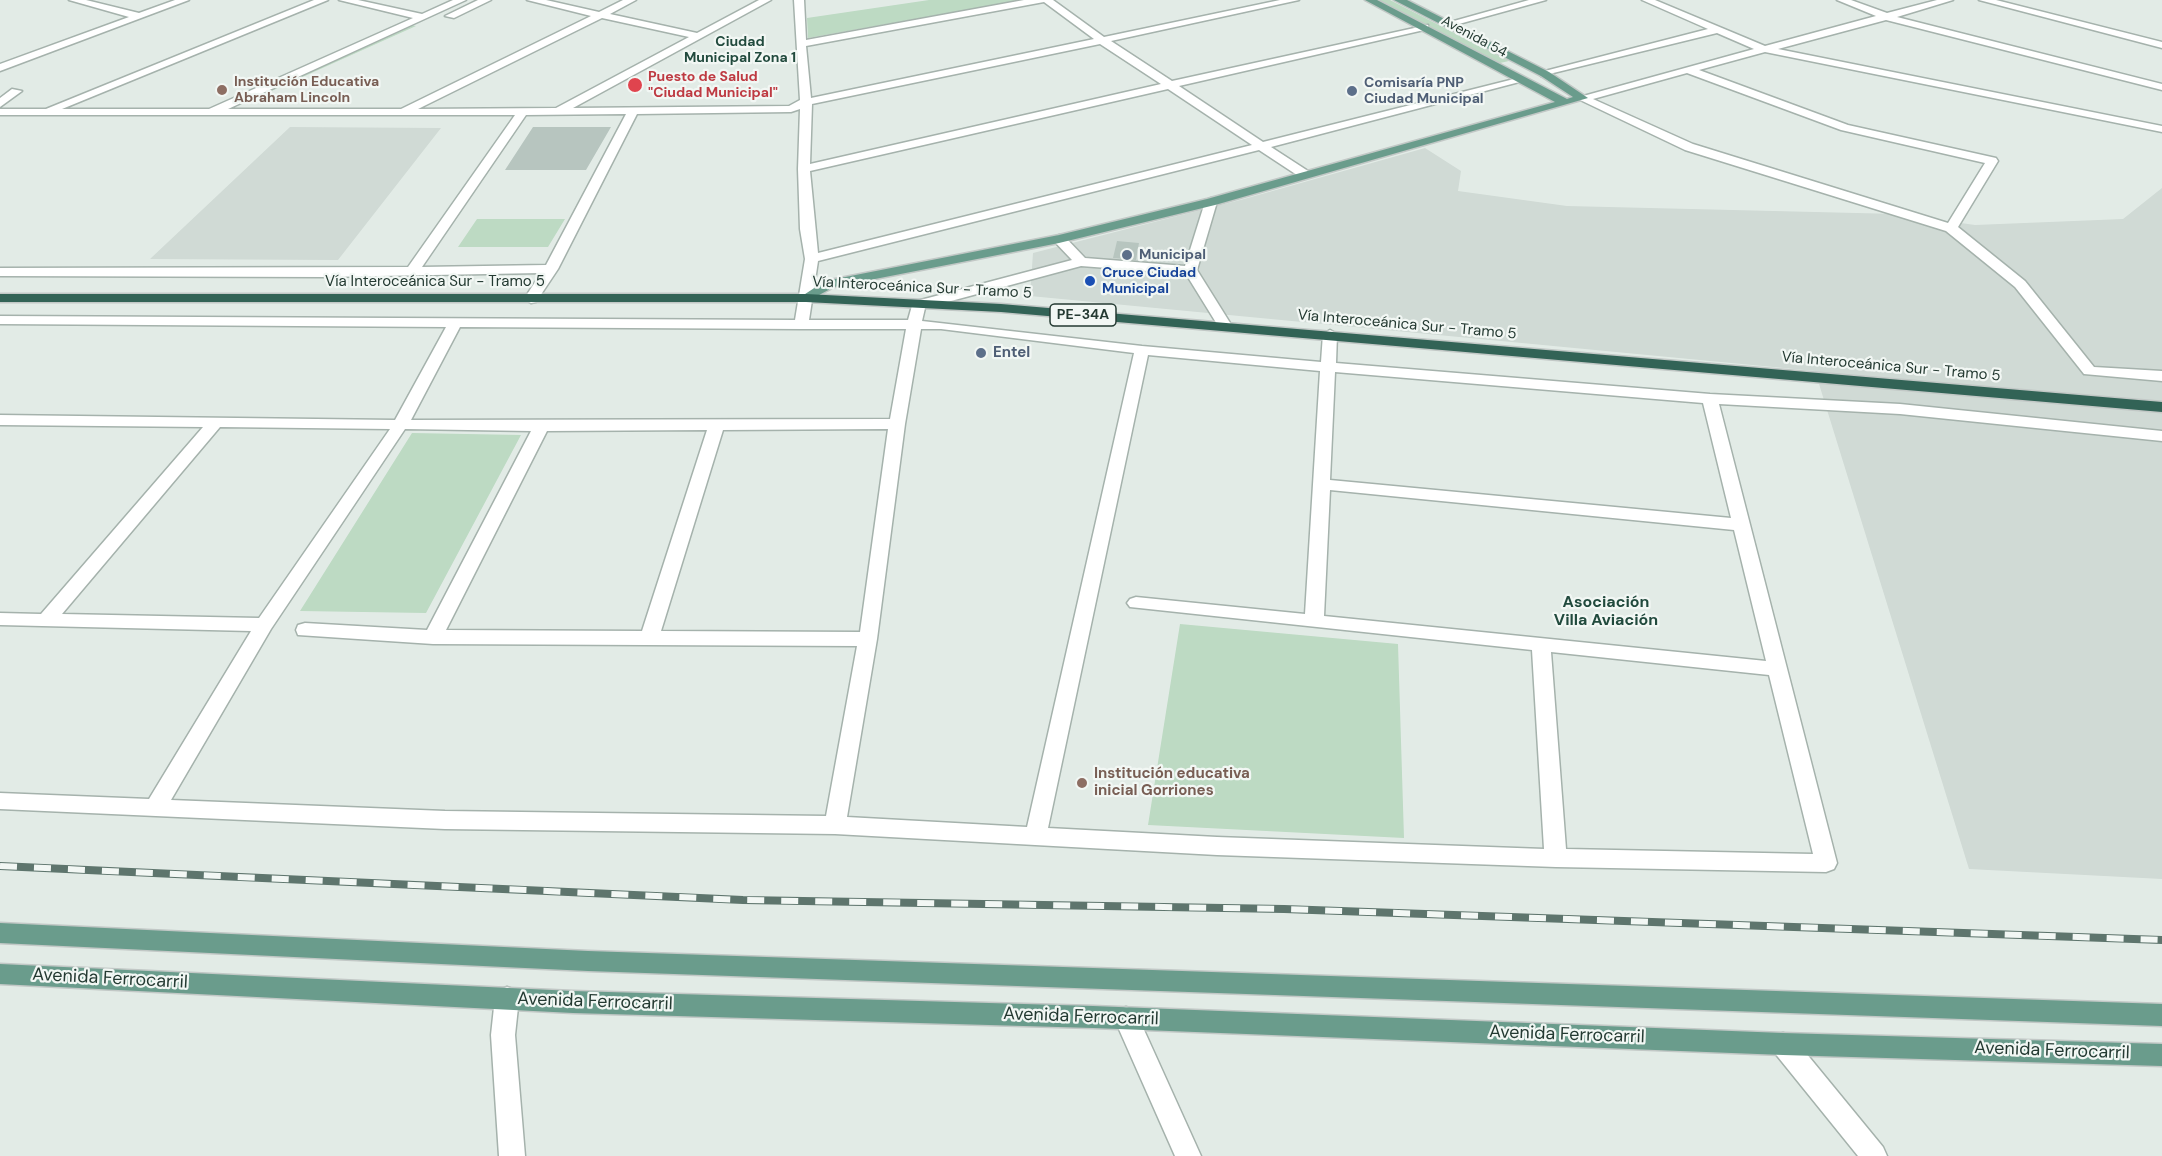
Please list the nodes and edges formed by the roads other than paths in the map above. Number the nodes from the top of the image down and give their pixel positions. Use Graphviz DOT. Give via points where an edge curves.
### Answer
graph roads {
  1 [pos="74,0"];
  2 [pos="184,0"];
  3 [pos="323,0"];
  4 [pos="344,0"];
  5 [pos="461,0"];
  6 [pos="486,0"];
  7 [pos="532,0"];
  8 [pos="631,0"];
  9 [pos="766,0"];
  10 [pos="799,0"];
  11 [pos="1040,0"];
  12 [pos="1047,0"];
  13 [pos="1294,0"];
  14 [pos="1370,0"];
  15 [pos="1399,0"];
  16 [pos="1541,0"];
  17 [pos="1647,0"];
  18 [pos="1842,0"];
  19 [pos="1948,0"];
  20 [pos="1984,0"];
  21 [pos="600,15"];
  22 [pos="138,16"];
  23 [pos="1888,16"];
  24 [pos="421,17"];
  25 [pos="439,20"];
  26 [pos="1448,24"];
  27 [pos="1424,27"];
  28 [pos="1716,30"];
  29 [pos="698,36"];
  30 [pos="1102,40"];
  31 [pos="802,44"];
  32 [pos="2162,45"];
  33 [pos="1764,49"];
  34 [pos="0,55"];
  35 [pos="21,61"];
  36 [pos="0,68"];
  37 [pos="1689,70"];
  38 [pos="1545,74"];
  39 [pos="1522,80"];
  40 [pos="1171,86"];
  41 [pos="2162,87"];
  42 [pos="0,88"];
  43 [pos="1582,98"];
  44 [pos="806,102"];
  45 [pos="1564,102"];
  46 [pos="0,104"];
  47 [pos="633,111"];
  48 [pos="0,112"];
  49 [pos="401,112"];
  50 [pos="523,112"];
  51 [pos="558,112"];
  52 [pos="42,113"];
  53 [pos="207,113"];
  54 [pos="235,113"];
  55 [pos="2162,129"];
  56 [pos="1261,147"];
  57 [pos="804,169"];
  58 [pos="1304,174"];
  59 [pos="1211,201"];
  60 [pos="1951,228"];
  61 [pos="1059,239"];
  62 [pos="812,259"];
  63 [pos="1081,262"];
  64 [pos="550,269"];
  65 [pos="1190,270"];
  66 [pos="0,272"];
  67 [pos="412,272"];
  68 [pos="0,298"];
  69 [pos="806,298"];
  70 [pos="531,299"];
  71 [pos="918,305"];
  72 [pos="0,320"];
  73 [pos="455,323"];
  74 [pos="801,325"];
  75 [pos="916,325"];
  76 [pos="1225,326"];
  77 [pos="1330,334"];
  78 [pos="1142,350"];
  79 [pos="1327,367"];
  80 [pos="2162,376"];
  81 [pos="1710,399"];
  82 [pos="2162,407"];
  83 [pos="0,420"];
  84 [pos="214,424"];
  85 [pos="401,424"];
  86 [pos="717,424"];
  87 [pos="897,424"];
  88 [pos="542,426"];
  89 [pos="2162,436"];
  90 [pos="1322,484"];
  91 [pos="1742,525"];
  92 [pos="1136,603"];
  93 [pos="0,618"];
  94 [pos="47,619"];
  95 [pos="1314,620"];
  96 [pos="264,625"];
  97 [pos="304,630"];
  98 [pos="433,637"];
  99 [pos="649,639"];
  100 [pos="868,639"];
  101 [pos="1541,644"];
  102 [pos="1778,669"];
  103 [pos="0,801"];
  104 [pos="155,808"];
  105 [pos="835,825"];
  106 [pos="1036,835"];
  107 [pos="1556,858"];
  108 [pos="0,933"];
  109 [pos="0,974"];
  110 [pos="507,998"];
  111 [pos="2162,1015"];
  112 [pos="1126,1018"];
  113 [pos="1783,1044"];
  114 [pos="2162,1055"];
  115 [pos="512,1156"];
  116 [pos="1188,1156"];
  117 [pos="1874,1156"];
  1 -- 22 [label="street"];
  2 -- 22 [label="street"];
  3 -- 52 [label="street"];
  4 -- 24 [label="street"];
  5 -- 24 [label="street"];
  6 -- 25 [label="street"];
  7 -- 21 [label="street"];
  8 -- 21 [label="street"];
  9 -- 29 [label="street"];
  10 -- 31 [label="street"];
  11 -- 31 [label="street"];
  12 -- 30 [label="street"];
  13 -- 30 [label="street"];
  14 -- 27 [label="main road, Avenida 54"];
  15 -- 26 [label="main road"];
  16 -- 26 [label="street"];
  17 -- 28 [label="street"];
  18 -- 23 [label="street"];
  19 -- 23 [label="street"];
  20 -- 32 [label="street"];
  21 -- 29 [label="street"];
  21 -- 49 [label="street"];
  22 -- 35 [label="street"];
  23 -- 33 [label="street"];
  23 -- 41 [label="street"];
  24 -- 25 [label="street"];
  24 -- 53 [label="street"];
  25 -- 54 [label="street"];
  26 -- 38 [label="main road"];
  27 -- 39 [label="main road, Avenida 54"];
  27 -- 40 [label="street"];
  28 -- 33 [label="street"];
  28 -- 38 [label="street"];
  29 -- 51 [label="street"];
  30 -- 40 [label="street"];
  30 -- 44 [label="street"];
  31 -- 44 [label="street"];
  33 -- 37 [label="street"];
  33 -- 55 [label="street"];
  34 -- 35 [label="street"];
  35 -- 36 [label="street"];
  37 -- 43 [label="street"];
  37 -- 60 [label="street" via="1845,128 1992,161"];
  38 -- 43 [label="main road"];
  39 -- 45 [label="main road, Avenida 54"];
  39 -- 56 [label="street"];
  40 -- 56 [label="street"];
  40 -- 57 [label="street"];
  42 -- 46 [label="street" via="15,91"];
  43 -- 45 [label="main road"];
  43 -- 60 [label="street" via="1689,147"];
  44 -- 47 [label="street" via="791,109"];
  44 -- 57 [label="street"];
  45 -- 58 [label="main road"];
  47 -- 51 [label="street"];
  47 -- 64 [label="street"];
  48 -- 52 [label="street"];
  49 -- 50 [label="street"];
  49 -- 54 [label="street"];
  50 -- 51 [label="street"];
  50 -- 67 [label="street"];
  52 -- 53 [label="street"];
  53 -- 54 [label="street"];
  56 -- 58 [label="street"];
  56 -- 62 [label="street"];
  57 -- 62 [label="street"];
  58 -- 59 [label="main road"];
  59 -- 61 [label="main road"];
  59 -- 65 [label="street"];
  60 -- 80 [label="street" via="2020,284 2089,370"];
  61 -- 63 [label="street"];
  61 -- 69 [label="main road" via="830,284"];
  62 -- 69 [label="street"];
  63 -- 65 [label="street"];
  63 -- 71 [label="street"];
  64 -- 67 [label="street"];
  64 -- 70 [label="street"];
  65 -- 76 [label="street"];
  66 -- 67 [label="street"];
  68 -- 70 [label="highway, Vía Interoceánica Sur - Tramo 5 / PE-34A"];
  69 -- 70 [label="highway, Vía Interoceánica Sur - Tramo 5 / PE-34A"];
  69 -- 71 [label="highway, Vía Interoceánica Sur - Tramo 5 / PE-34A"];
  69 -- 74 [label="street"];
  71 -- 75 [label="street"];
  71 -- 76 [label="highway, Vía Interoceánica Sur - Tramo 5 / PE-34A"];
  72 -- 73 [label="street"];
  73 -- 74 [label="street"];
  73 -- 85 [label="street"];
  74 -- 75 [label="street"];
  75 -- 78 [label="street"];
  75 -- 87 [label="street"];
  76 -- 77 [label="highway, Vía Interoceánica Sur - Tramo 5 / PE-34A"];
  77 -- 79 [label="street"];
  77 -- 82 [label="highway, Vía Interoceánica Sur - Tramo 5 / PE-34A"];
  78 -- 79 [label="street"];
  78 -- 106 [label="street"];
  79 -- 81 [label="street"];
  79 -- 90 [label="street"];
  81 -- 89 [label="street" via="1900,408"];
  81 -- 91 [label="street"];
  83 -- 84 [label="street"];
  84 -- 85 [label="street"];
  84 -- 94 [label="street"];
  85 -- 88 [label="street"];
  85 -- 96 [label="street"];
  86 -- 87 [label="street"];
  86 -- 88 [label="street"];
  86 -- 99 [label="street"];
  87 -- 100 [label="street"];
  88 -- 98 [label="street"];
  90 -- 91 [label="street"];
  90 -- 95 [label="street"];
  91 -- 102 [label="street"];
  92 -- 95 [label="street"];
  93 -- 94 [label="street"];
  94 -- 96 [label="street"];
  95 -- 101 [label="street"];
  96 -- 104 [label="street"];
  97 -- 98 [label="street"];
  98 -- 99 [label="street"];
  99 -- 100 [label="street"];
  100 -- 105 [label="street"];
  101 -- 102 [label="street"];
  101 -- 107 [label="street"];
  102 -- 107 [label="street" via="1826,863"];
  103 -- 104 [label="street"];
  104 -- 105 [label="street" via="445,820"];
  105 -- 106 [label="street"];
  106 -- 107 [label="street"];
  108 -- 111 [label="main road" via="600,961"];
  109 -- 110 [label="main road, Avenida Ferrocarril"];
  110 -- 112 [label="main road, Avenida Ferrocarril"];
  110 -- 115 [label="street" via="503,1035"];
  112 -- 113 [label="main road, Avenida Ferrocarril"];
  112 -- 116 [label="street"];
  113 -- 114 [label="main road, Avenida Ferrocarril"];
  113 -- 117 [label="street"];
}
